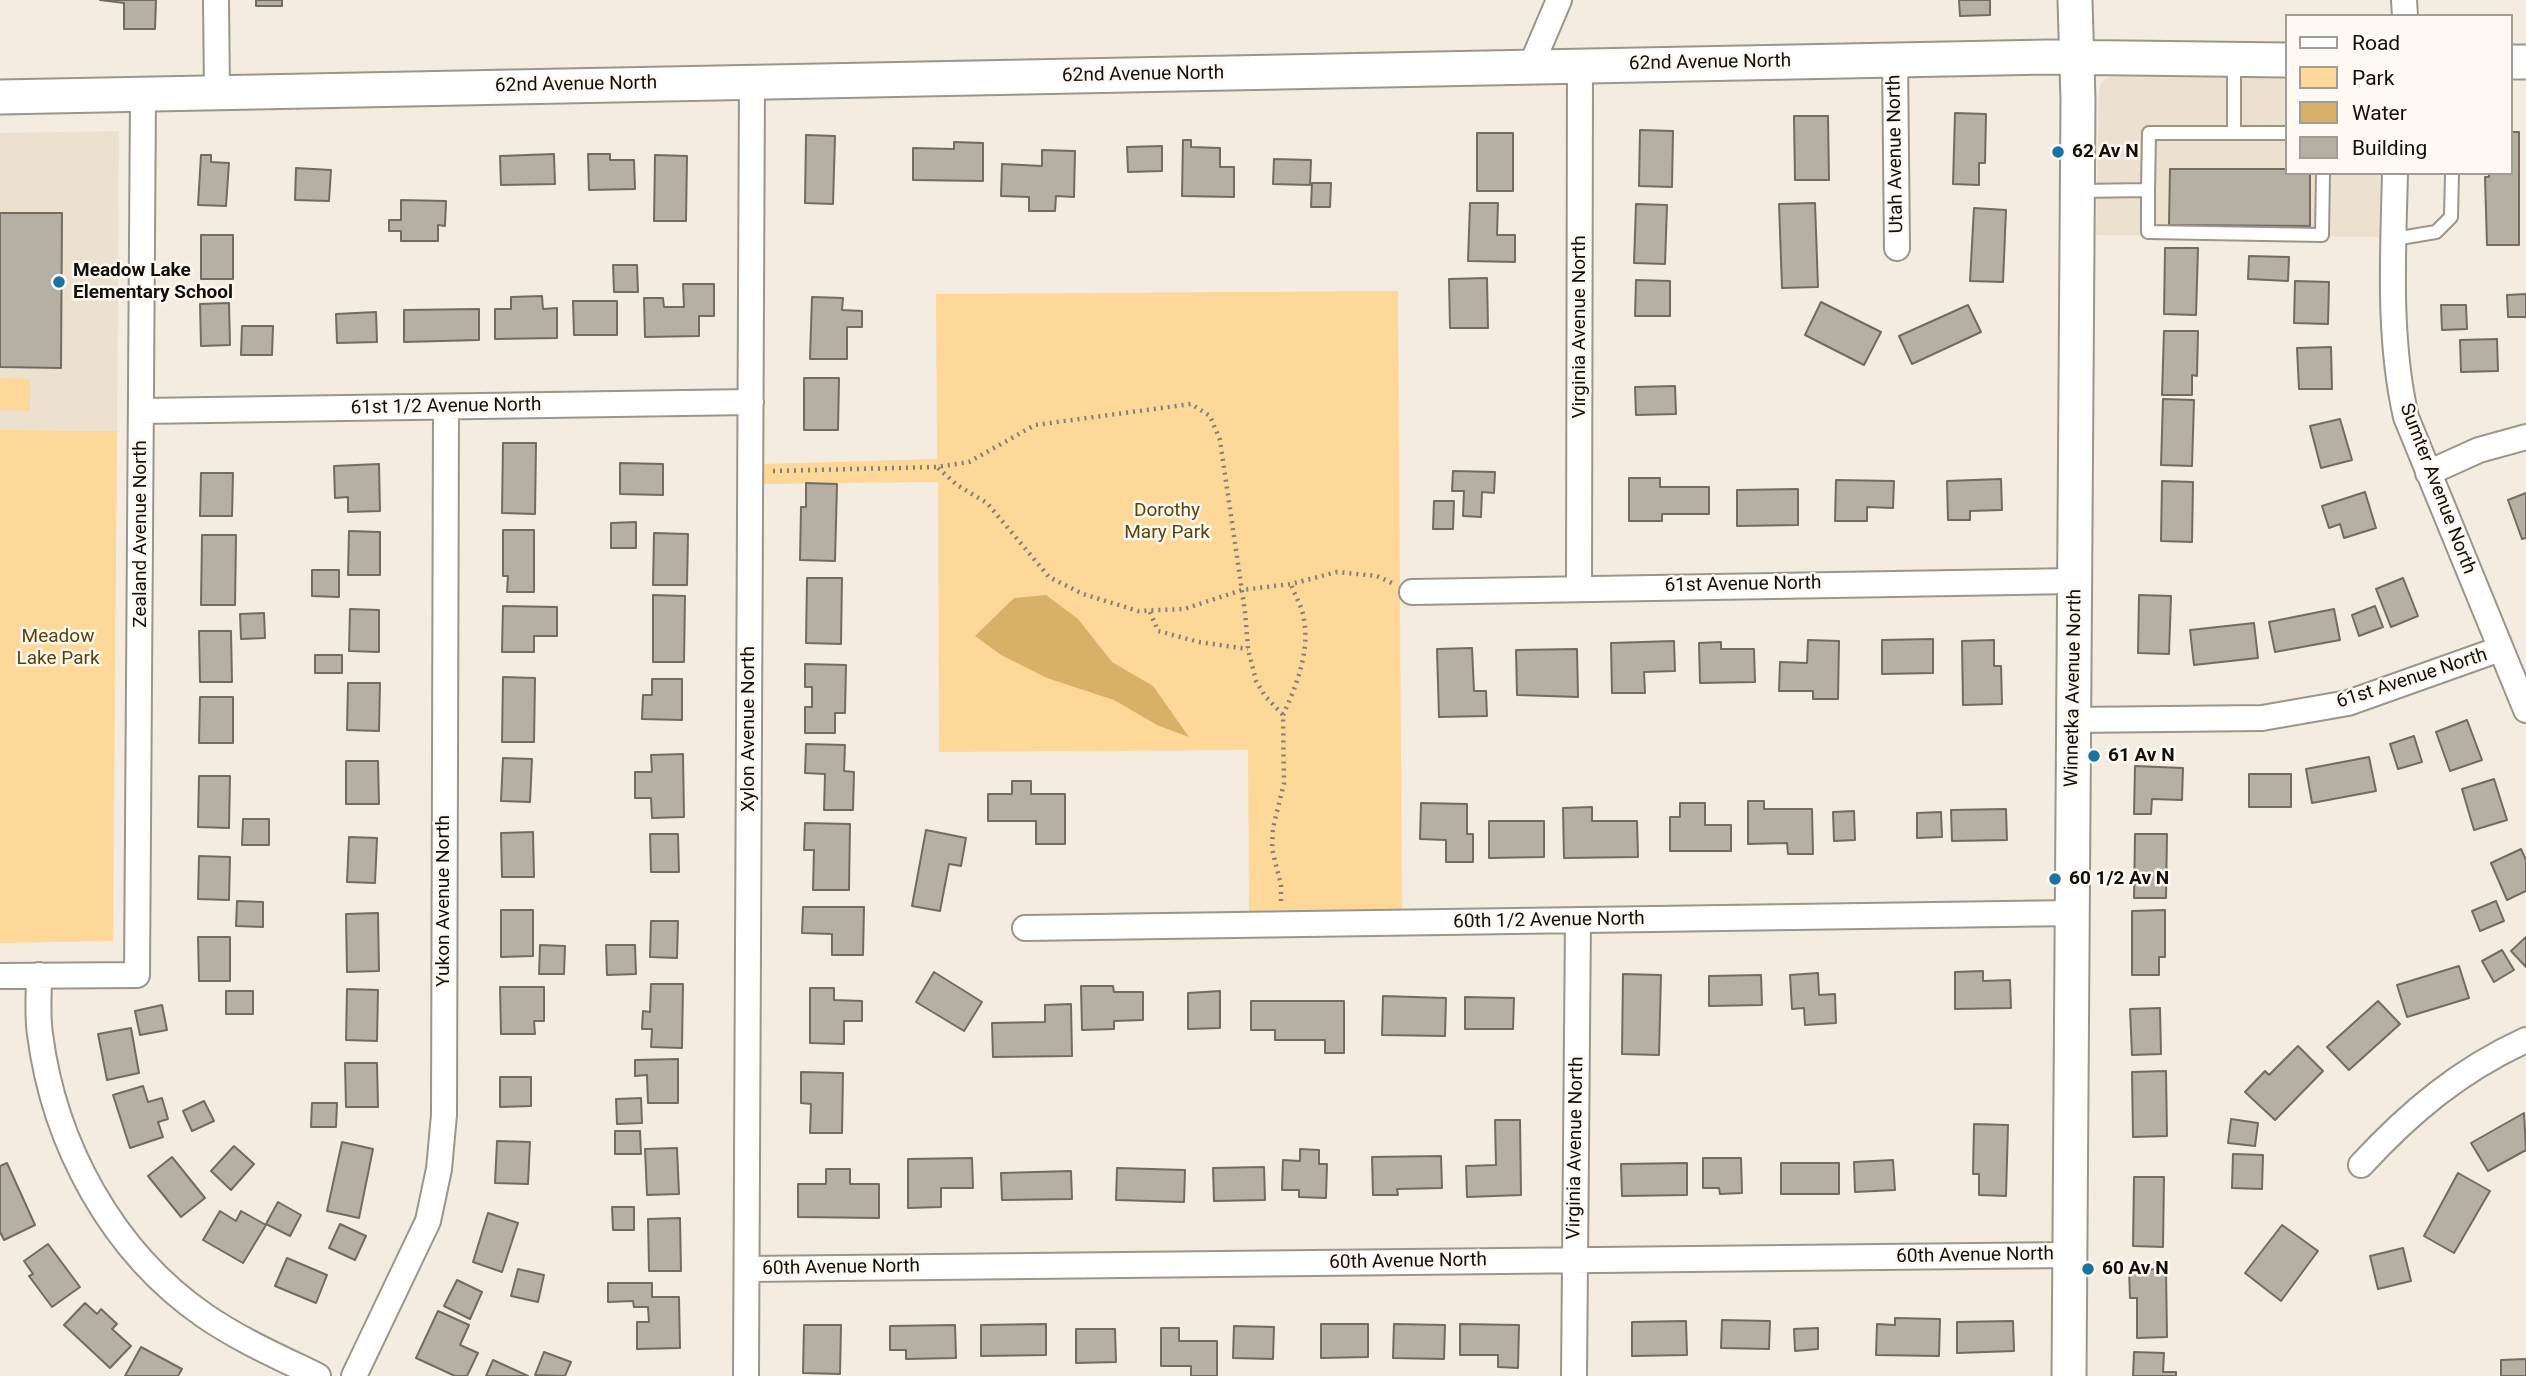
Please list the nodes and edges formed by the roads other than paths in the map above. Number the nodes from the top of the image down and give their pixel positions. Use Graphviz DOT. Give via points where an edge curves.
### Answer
graph roads {
  1 [pos="216,0"];
  2 [pos="1559,0"];
  3 [pos="2075,0"];
  4 [pos="2077,57"];
  5 [pos="1895,59"];
  6 [pos="2234,59"];
  7 [pos="2284,60"];
  8 [pos="1580,66"];
  9 [pos="1530,68"];
  10 [pos="752,81"];
  11 [pos="217,93"];
  12 [pos="143,94"];
  13 [pos="0,97"];
  14 [pos="2234,133"];
  15 [pos="2284,133"];
  16 [pos="2323,175"];
  17 [pos="2395,175"];
  18 [pos="2452,175"];
  19 [pos="2148,190"];
  20 [pos="2077,191"];
  21 [pos="2394,239"];
  22 [pos="1897,248"];
  23 [pos="751,402"];
  24 [pos="446,407"];
  25 [pos="142,411"];
  26 [pos="2526,438"];
  27 [pos="2428,473"];
  28 [pos="2075,581"];
  29 [pos="1579,588"];
  30 [pos="1412,592"];
  31 [pos="2500,649"];
  32 [pos="2526,710"];
  33 [pos="2073,720"];
  34 [pos="2073,913"];
  35 [pos="1578,920"];
  36 [pos="1025,928"];
  37 [pos="39,975"];
  38 [pos="0,976"];
  39 [pos="2526,1040"];
  40 [pos="2361,1165"];
  41 [pos="2069,1255"];
  42 [pos="1575,1260"];
  43 [pos="747,1269"];
  44 [pos="318,1376"];
  45 [pos="354,1376"];
  46 [pos="746,1376"];
  47 [pos="1574,1376"];
  48 [pos="2069,1376"];
  1 -- 11 [label="street"];
  2 -- 9 [label="street"];
  3 -- 4 [label="street, Winnetka Avenue North"];
  4 -- 5 [label="street, 62nd Avenue North"];
  4 -- 6 [label="street, 62nd Avenue North"];
  4 -- 20 [label="street, Winnetka Avenue North"];
  5 -- 8 [label="street, 62nd Avenue North"];
  5 -- 22 [label="street, Utah Avenue North"];
  6 -- 7 [label="street, 62nd Avenue North"];
  6 -- 14 [label="lane"];
  8 -- 9 [label="street, 62nd Avenue North"];
  8 -- 29 [label="street, Virginia Avenue North"];
  9 -- 10 [label="street, 62nd Avenue North"];
  10 -- 11 [label="street, 62nd Avenue North"];
  10 -- 23 [label="street, Xylon Avenue North"];
  11 -- 12 [label="street, 62nd Avenue North"];
  12 -- 13 [label="street, 62nd Avenue North"];
  12 -- 25 [label="street, Zealand Avenue North"];
  14 -- 15 [label="lane"];
  14 -- 19 [label="lane" via="2149,133"];
  16 -- 19 [label="lane" via="2322,235 2148,233"];
  17 -- 21 [label="street, Sumter Avenue North"];
  18 -- 21 [label="lane" via="2451,217 2436,232"];
  19 -- 20 [label="lane"];
  20 -- 28 [label="street, Winnetka Avenue North"];
  21 -- 27 [label="street, Sumter Avenue North" via="2397,380"];
  23 -- 24 [label="street, 61st 1/2 Avenue North"];
  23 -- 43 [label="street, Xylon Avenue North"];
  24 -- 25 [label="street, 61st 1/2 Avenue North"];
  24 -- 45 [label="street, Yukon Avenue North" via="444,1115 439,1169 428,1221"];
  25 -- 37 [label="street, Zealand Avenue North" via="137,975"];
  26 -- 27 [label="street" via="2479,450"];
  27 -- 31 [label="street, Sumter Avenue North"];
  28 -- 29 [label="street, 61st Avenue North"];
  28 -- 33 [label="street, Winnetka Avenue North"];
  29 -- 30 [label="street, 61st Avenue North"];
  31 -- 32 [label="street, Sumter Avenue North"];
  31 -- 33 [label="street, 61st Avenue North" via="2348,703 2262,718"];
  33 -- 34 [label="street, Winnetka Avenue North"];
  34 -- 35 [label="street, 60th 1/2 Avenue North"];
  34 -- 41 [label="street, Winnetka Avenue North"];
  35 -- 36 [label="street, 60th 1/2 Avenue North"];
  35 -- 42 [label="street, Virginia Avenue North"];
  37 -- 38 [label="street"];
  37 -- 44 [label="street" via="39,1032 65,1140 123,1238 203,1315"];
  39 -- 40 [label="street" via="2438,1091 2403,1119"];
  41 -- 42 [label="street, 60th Avenue North"];
  41 -- 48 [label="street, Winnetka Avenue North"];
  42 -- 43 [label="street, 60th Avenue North"];
  42 -- 47 [label="street, Virginia Avenue North"];
  43 -- 46 [label="street, Xylon Avenue North"];
}
